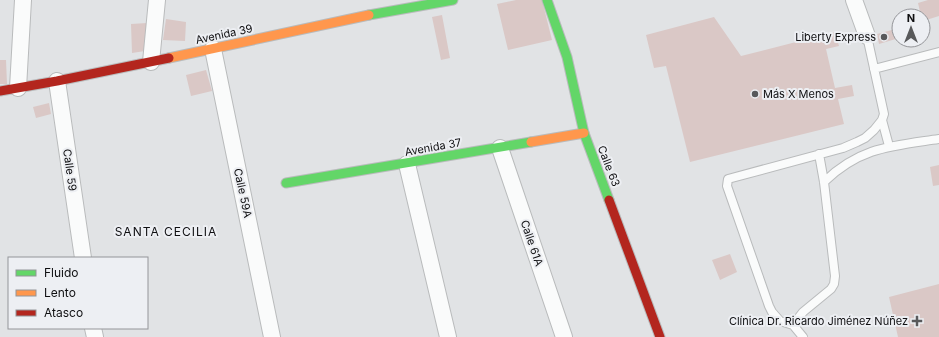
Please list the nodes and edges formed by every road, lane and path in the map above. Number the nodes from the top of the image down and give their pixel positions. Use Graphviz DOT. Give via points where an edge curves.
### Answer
graph roads {
  1 [pos="22,0"];
  2 [pos="157,0"];
  3 [pos="454,0"];
  4 [pos="547,0"];
  5 [pos="854,0"];
  6 [pos="391,5"];
  7 [pos="867,36"];
  8 [pos="213,49"];
  9 [pos="939,52"];
  10 [pos="151,62"];
  11 [pos="874,69"];
  12 [pos="57,81"];
  13 [pos="18,88"];
  14 [pos="0,91"];
  15 [pos="882,120"];
  16 [pos="584,133"];
  17 [pos="939,139"];
  18 [pos="889,146"];
  19 [pos="500,148"];
  20 [pos="818,154"];
  21 [pos="407,164"];
  22 [pos="824,182"];
  23 [pos="286,183"];
  24 [pos="83,257"];
  25 [pos="793,325"];
  26 [pos="272,337"];
  27 [pos="448,337"];
  28 [pos="564,337"];
  29 [pos="660,337"];
  30 [pos="803,337"];
  1 -- 13 [label="street"];
  2 -- 10 [label="street"];
  3 -- 6 [label="street, Avenida 39"];
  4 -- 16 [label="street, Calle 63" via="567,57"];
  5 -- 7 [label="street"];
  6 -- 8 [label="street, Avenida 39"];
  7 -- 11 [label="lane"];
  8 -- 10 [label="street, Avenida 39"];
  8 -- 26 [label="street, Calle 59A"];
  9 -- 11 [label="lane"];
  10 -- 12 [label="street, Avenida 39"];
  11 -- 15 [label="lane" via="884,114"];
  12 -- 13 [label="street, Avenida 39"];
  12 -- 24 [label="street, Calle 59"];
  13 -- 14 [label="street, Avenida 39"];
  15 -- 18 [label="lane"];
  15 -- 20 [label="lane" via="865,138"];
  16 -- 19 [label="street, Avenida 37"];
  16 -- 29 [label="street, Calle 63"];
  17 -- 18 [label="lane"];
  18 -- 22 [label="lane" via="854,159"];
  19 -- 21 [label="street, Avenida 37"];
  19 -- 28 [label="street, Calle 61A"];
  20 -- 22 [label="lane"];
  20 -- 25 [label="lane" via="728,179 727,186 769,306 780,321"];
  21 -- 23 [label="street, Avenida 37"];
  21 -- 27 [label="street"];
  22 -- 25 [label="lane" via="834,284 803,312"];
  25 -- 30 [label="lane"];
}
